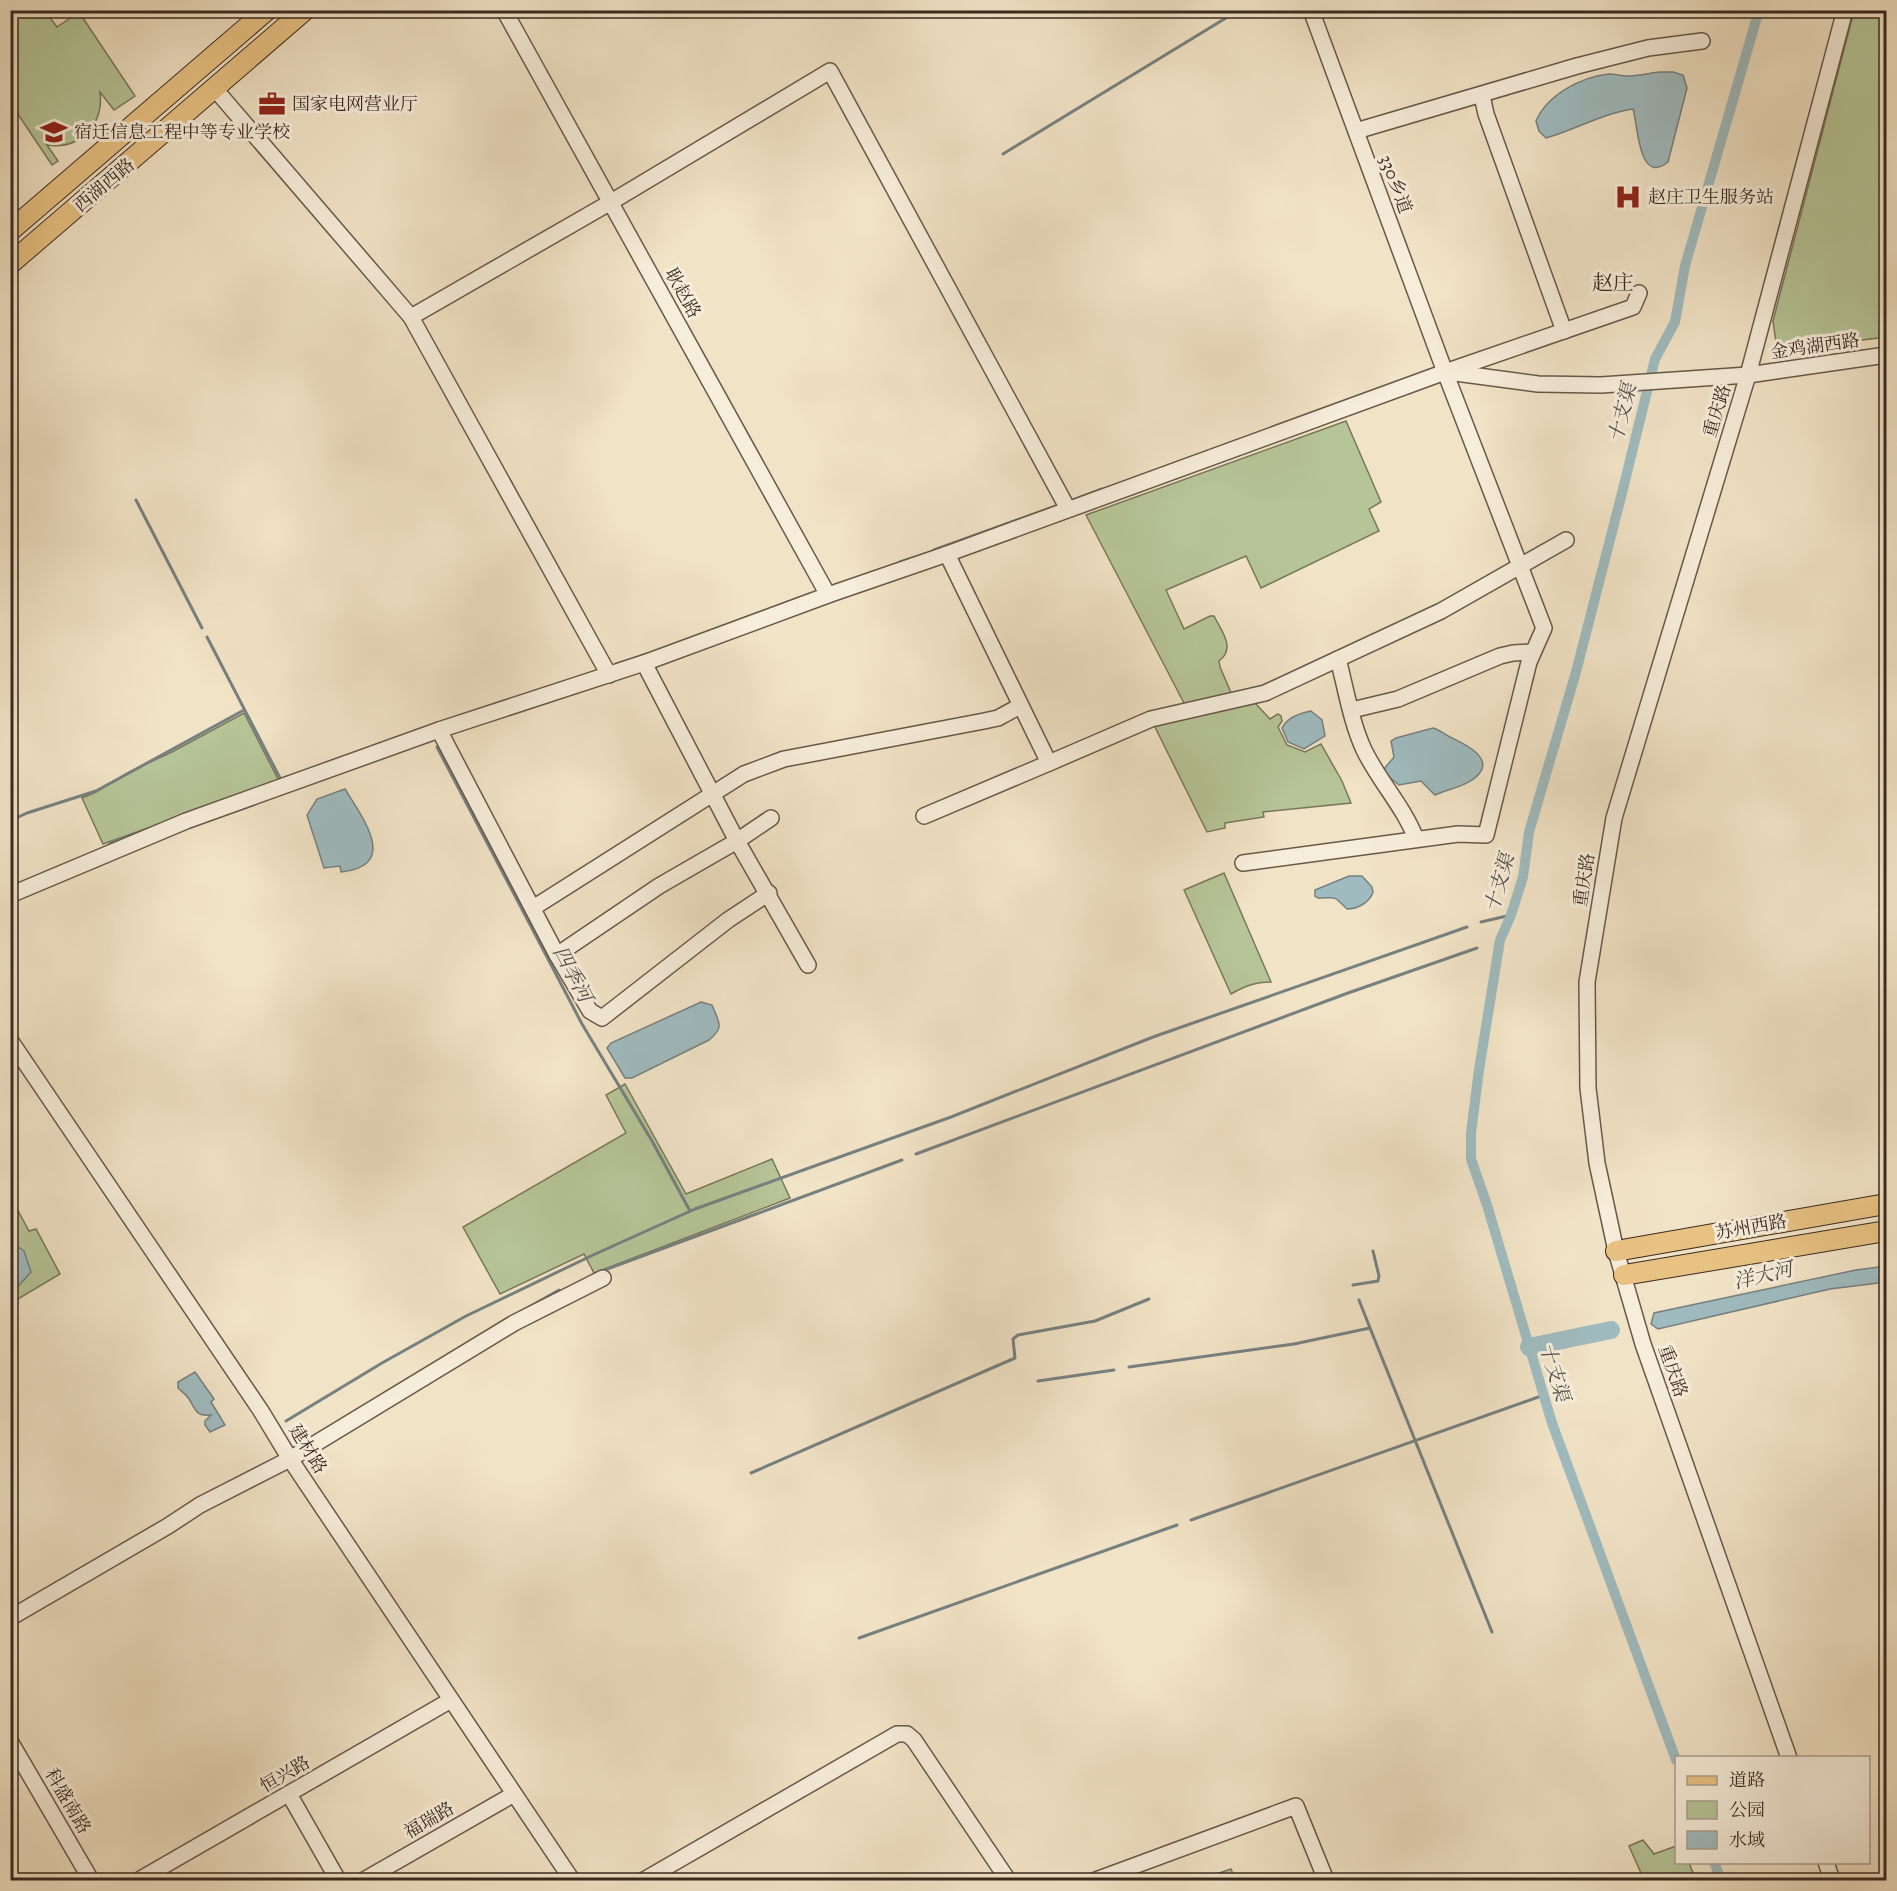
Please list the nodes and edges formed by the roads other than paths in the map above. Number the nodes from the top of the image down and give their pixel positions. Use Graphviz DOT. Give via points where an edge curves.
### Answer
graph roads {
  1 [pos="267,10"];
  2 [pos="305,10"];
  3 [pos="504,10"];
  4 [pos="1311,10"];
  5 [pos="1845,10"];
  6 [pos="1702,41"];
  7 [pos="215,89"];
  8 [pos="1482,96"];
  9 [pos="1356,131"];
  10 [pos="611,202"];
  11 [pos="10,231"];
  12 [pos="10,264"];
  13 [pos="1639,293"];
  14 [pos="411,317"];
  15 [pos="1564,331"];
  16 [pos="1887,355"];
  17 [pos="1445,372"];
  18 [pos="1748,375"];
  19 [pos="1068,509"];
  20 [pos="1566,540"];
  21 [pos="947,554"];
  22 [pos="1520,566"];
  23 [pos="828,594"];
  24 [pos="1533,652"];
  25 [pos="1338,659"];
  26 [pos="644,663"];
  27 [pos="609,675"];
  28 [pos="1020,706"];
  29 [pos="1352,710"];
  30 [pos="439,730"];
  31 [pos="1049,763"];
  32 [pos="713,795"];
  33 [pos="924,816"];
  34 [pos="771,818"];
  35 [pos="1416,839"];
  36 [pos="737,841"];
  37 [pos="1243,863"];
  38 [pos="769,893"];
  39 [pos="10,895"];
  40 [pos="533,908"];
  41 [pos="557,955"];
  42 [pos="808,965"];
  43 [pos="10,1040"];
  44 [pos="1887,1204"];
  45 [pos="1887,1231"];
  46 [pos="1703,1236"];
  47 [pos="1616,1251"];
  48 [pos="1707,1261"];
  49 [pos="1624,1275"];
  50 [pos="603,1278"];
  51 [pos="290,1459"];
  52 [pos="10,1618"];
  53 [pos="451,1700"];
  54 [pos="10,1741"];
  55 [pos="1787,1756"];
  56 [pos="289,1794"];
  57 [pos="514,1794"];
  58 [pos="1826,1864"];
  59 [pos="91,1881"];
  60 [pos="139,1881"];
  61 [pos="338,1881"];
  62 [pos="364,1881"];
  63 [pos="572,1881"];
  64 [pos="645,1881"];
  65 [pos="1008,1881"];
  66 [pos="1096,1881"];
  67 [pos="1326,1881"];
  68 [pos="1832,1881"];
  1 -- 11 [label="main road, 西湖西路"];
  2 -- 7 [label="main road, 西湖西路"];
  3 -- 10 [label="street, 耿赵路"];
  4 -- 9 [label="street, 330乡道"];
  5 -- 18 [label="street, 重庆路"];
  6 -- 8 [label="street" via="1648,48"];
  7 -- 12 [label="main road, 西湖西路"];
  7 -- 14 [label="street"];
  8 -- 9 [label="street"];
  8 -- 15 [label="street"];
  9 -- 17 [label="street, 330乡道"];
  10 -- 14 [label="street"];
  10 -- 19 [label="street" via="830,71"];
  10 -- 23 [label="street, 耿赵路"];
  13 -- 15 [label="street" via="1633,307"];
  14 -- 27 [label="street"];
  15 -- 17 [label="street"];
  16 -- 18 [label="street, 金鸡湖西路"];
  17 -- 18 [label="street, 金鸡湖西路" via="1531,383 1601,385"];
  17 -- 19 [label="street"];
  17 -- 22 [label="street, 330乡道"];
  18 -- 47 [label="street, 重庆路" via="1614,818 1588,975 1588,1088 1597,1163"];
  19 -- 21 [label="street"];
  20 -- 22 [label="street"];
  21 -- 23 [label="street"];
  21 -- 28 [label="street"];
  22 -- 24 [label="street, 330乡道" via="1544,628"];
  22 -- 25 [label="street" via="1441,611"];
  23 -- 26 [label="street"];
  24 -- 29 [label="street" via="1500,656 1398,699"];
  24 -- 35 [label="street, 330乡道" via="1486,835"];
  25 -- 29 [label="street"];
  25 -- 31 [label="street" via="1265,693 1151,719"];
  26 -- 27 [label="street"];
  26 -- 32 [label="street"];
  27 -- 30 [label="street"];
  28 -- 31 [label="street"];
  28 -- 32 [label="street" via="998,718 784,759 744,774"];
  29 -- 35 [label="street" via="1365,750"];
  30 -- 39 [label="street" via="186,821"];
  30 -- 40 [label="street"];
  31 -- 33 [label="street"];
  32 -- 36 [label="street"];
  32 -- 40 [label="street"];
  34 -- 36 [label="street"];
  35 -- 37 [label="street"];
  36 -- 38 [label="street"];
  36 -- 41 [label="street" via="658,886"];
  38 -- 41 [label="street" via="602,1018 590,1011"];
  38 -- 42 [label="street"];
  40 -- 41 [label="street"];
  43 -- 51 [label="street, 建材路" via="255,1401"];
  44 -- 46 [label="main road, 苏州西路"];
  45 -- 48 [label="main road, 苏州西路"];
  46 -- 47 [label="main road, 苏州西路"];
  46 -- 48 [label="street"];
  47 -- 49 [label="street, 重庆路"];
  48 -- 49 [label="main road, 苏州西路"];
  49 -- 55 [label="street, 重庆路" via="1643,1344"];
  50 -- 51 [label="street" via="514,1323"];
  51 -- 52 [label="street" via="200,1505"];
  51 -- 53 [label="street, 建材路"];
  53 -- 56 [label="street, 恒兴路"];
  53 -- 57 [label="street, 建材路"];
  54 -- 59 [label="street, 科盛南路"];
  56 -- 60 [label="street, 恒兴路"];
  56 -- 61 [label="street"];
  57 -- 62 [label="street, 福瑞路"];
  57 -- 63 [label="street, 建材路"];
  58 -- 68 [label="street"];
  64 -- 65 [label="street" via="897,1734 907,1734 914,1740"];
  66 -- 67 [label="street" via="1296,1806"];
}
